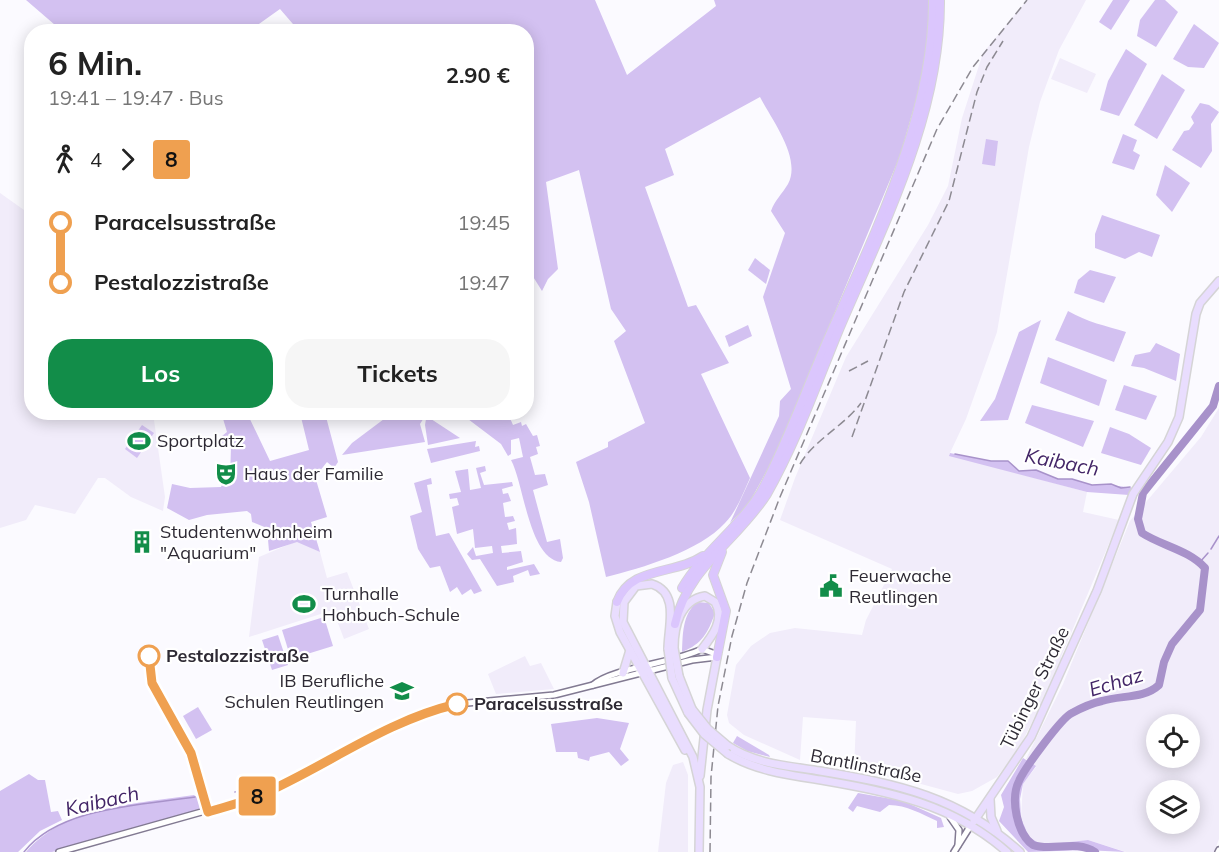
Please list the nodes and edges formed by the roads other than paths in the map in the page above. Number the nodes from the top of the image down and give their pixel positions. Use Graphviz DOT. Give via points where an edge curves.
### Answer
graph roads {
  1 [pos="933,0"];
  2 [pos="940,0"];
  3 [pos="1219,282"];
  4 [pos="725,545"];
  5 [pos="713,548"];
  6 [pos="620,603"];
  7 [pos="673,625"];
  8 [pos="702,648"];
  9 [pos="630,651"];
  10 [pos="717,656"];
  11 [pos="645,670"];
  12 [pos="623,673"];
  13 [pos="593,685"];
  14 [pos="728,750"];
  15 [pos="700,786"];
  16 [pos="990,798"];
  17 [pos="945,811"];
  18 [pos="976,818"];
  19 [pos="971,825"];
  20 [pos="998,833"];
  21 [pos="958,845"];
  22 [pos="59,852"];
  23 [pos="699,852"];
  24 [pos="954,852"];
  25 [pos="1007,852"];
  26 [pos="1020,852"];
  1 -- 5 [label="highway" via="932,39 920,102 876,226 765,485 745,515"];
  2 -- 4 [label="highway" via="938,42 927,102 889,209 784,461 754,515"];
  3 -- 16 [label="main road, Tübinger Straße" via="1196,312 1178,421 1130,503 1096,592 1034,732"];
  4 -- 7 [label="highway" via="691,584"];
  4 -- 10 [label="highway" via="713,574 726,611"];
  5 -- 6 [label="highway" via="689,564 638,578 626,587"];
  5 -- 7 [label="highway" via="683,588"];
  6 -- 7 [label="main road" via="636,586 656,585 668,598"];
  6 -- 9 [label="main road" via="616,622"];
  6 -- 11 [label="main road" via="624,626"];
  7 -- 8 [label="main road" via="691,600 705,596 715,602 719,620"];
  7 -- 14 [label="main road, bridge" via="675,677 690,711"];
  8 -- 10 [label="street"];
  8 -- 11 [label="street"];
  9 -- 11 [label="main road"];
  9 -- 12 [label="main road"];
  10 -- 11 [label="street"];
  10 -- 15 [label="main road"];
  11 -- 12 [label="street"];
  11 -- 13 [label="street"];
  11 -- 15 [label="main road" via="691,750"];
  12 -- 13 [label="street"];
  13 -- 22 [label="street" via="554,695 432,710 255,797"];
  14 -- 17 [label="main road, Bantlinstraße" via="766,770 891,793"];
  14 -- 18 [label="main road, Bantlinstraße" via="760,761 916,790"];
  15 -- 23 [label="main road"];
  16 -- 18 [label="main road, Tübinger Straße"];
  16 -- 20 [label="main road" via="991,817"];
  17 -- 19 [label="main road, Bantlinstraße"];
  17 -- 21 [label="street" via="958,827"];
  18 -- 19 [label="main road, Tübinger Straße"];
  18 -- 20 [label="main road, Bantlinstraße"];
  19 -- 21 [label="street, Tübinger Straße"];
  19 -- 25 [label="main road, Bantlinstraße"];
  20 -- 26 [label="main road, Bantlinstraße"];
  21 -- 24 [label="street, Tübinger Straße"];
}
